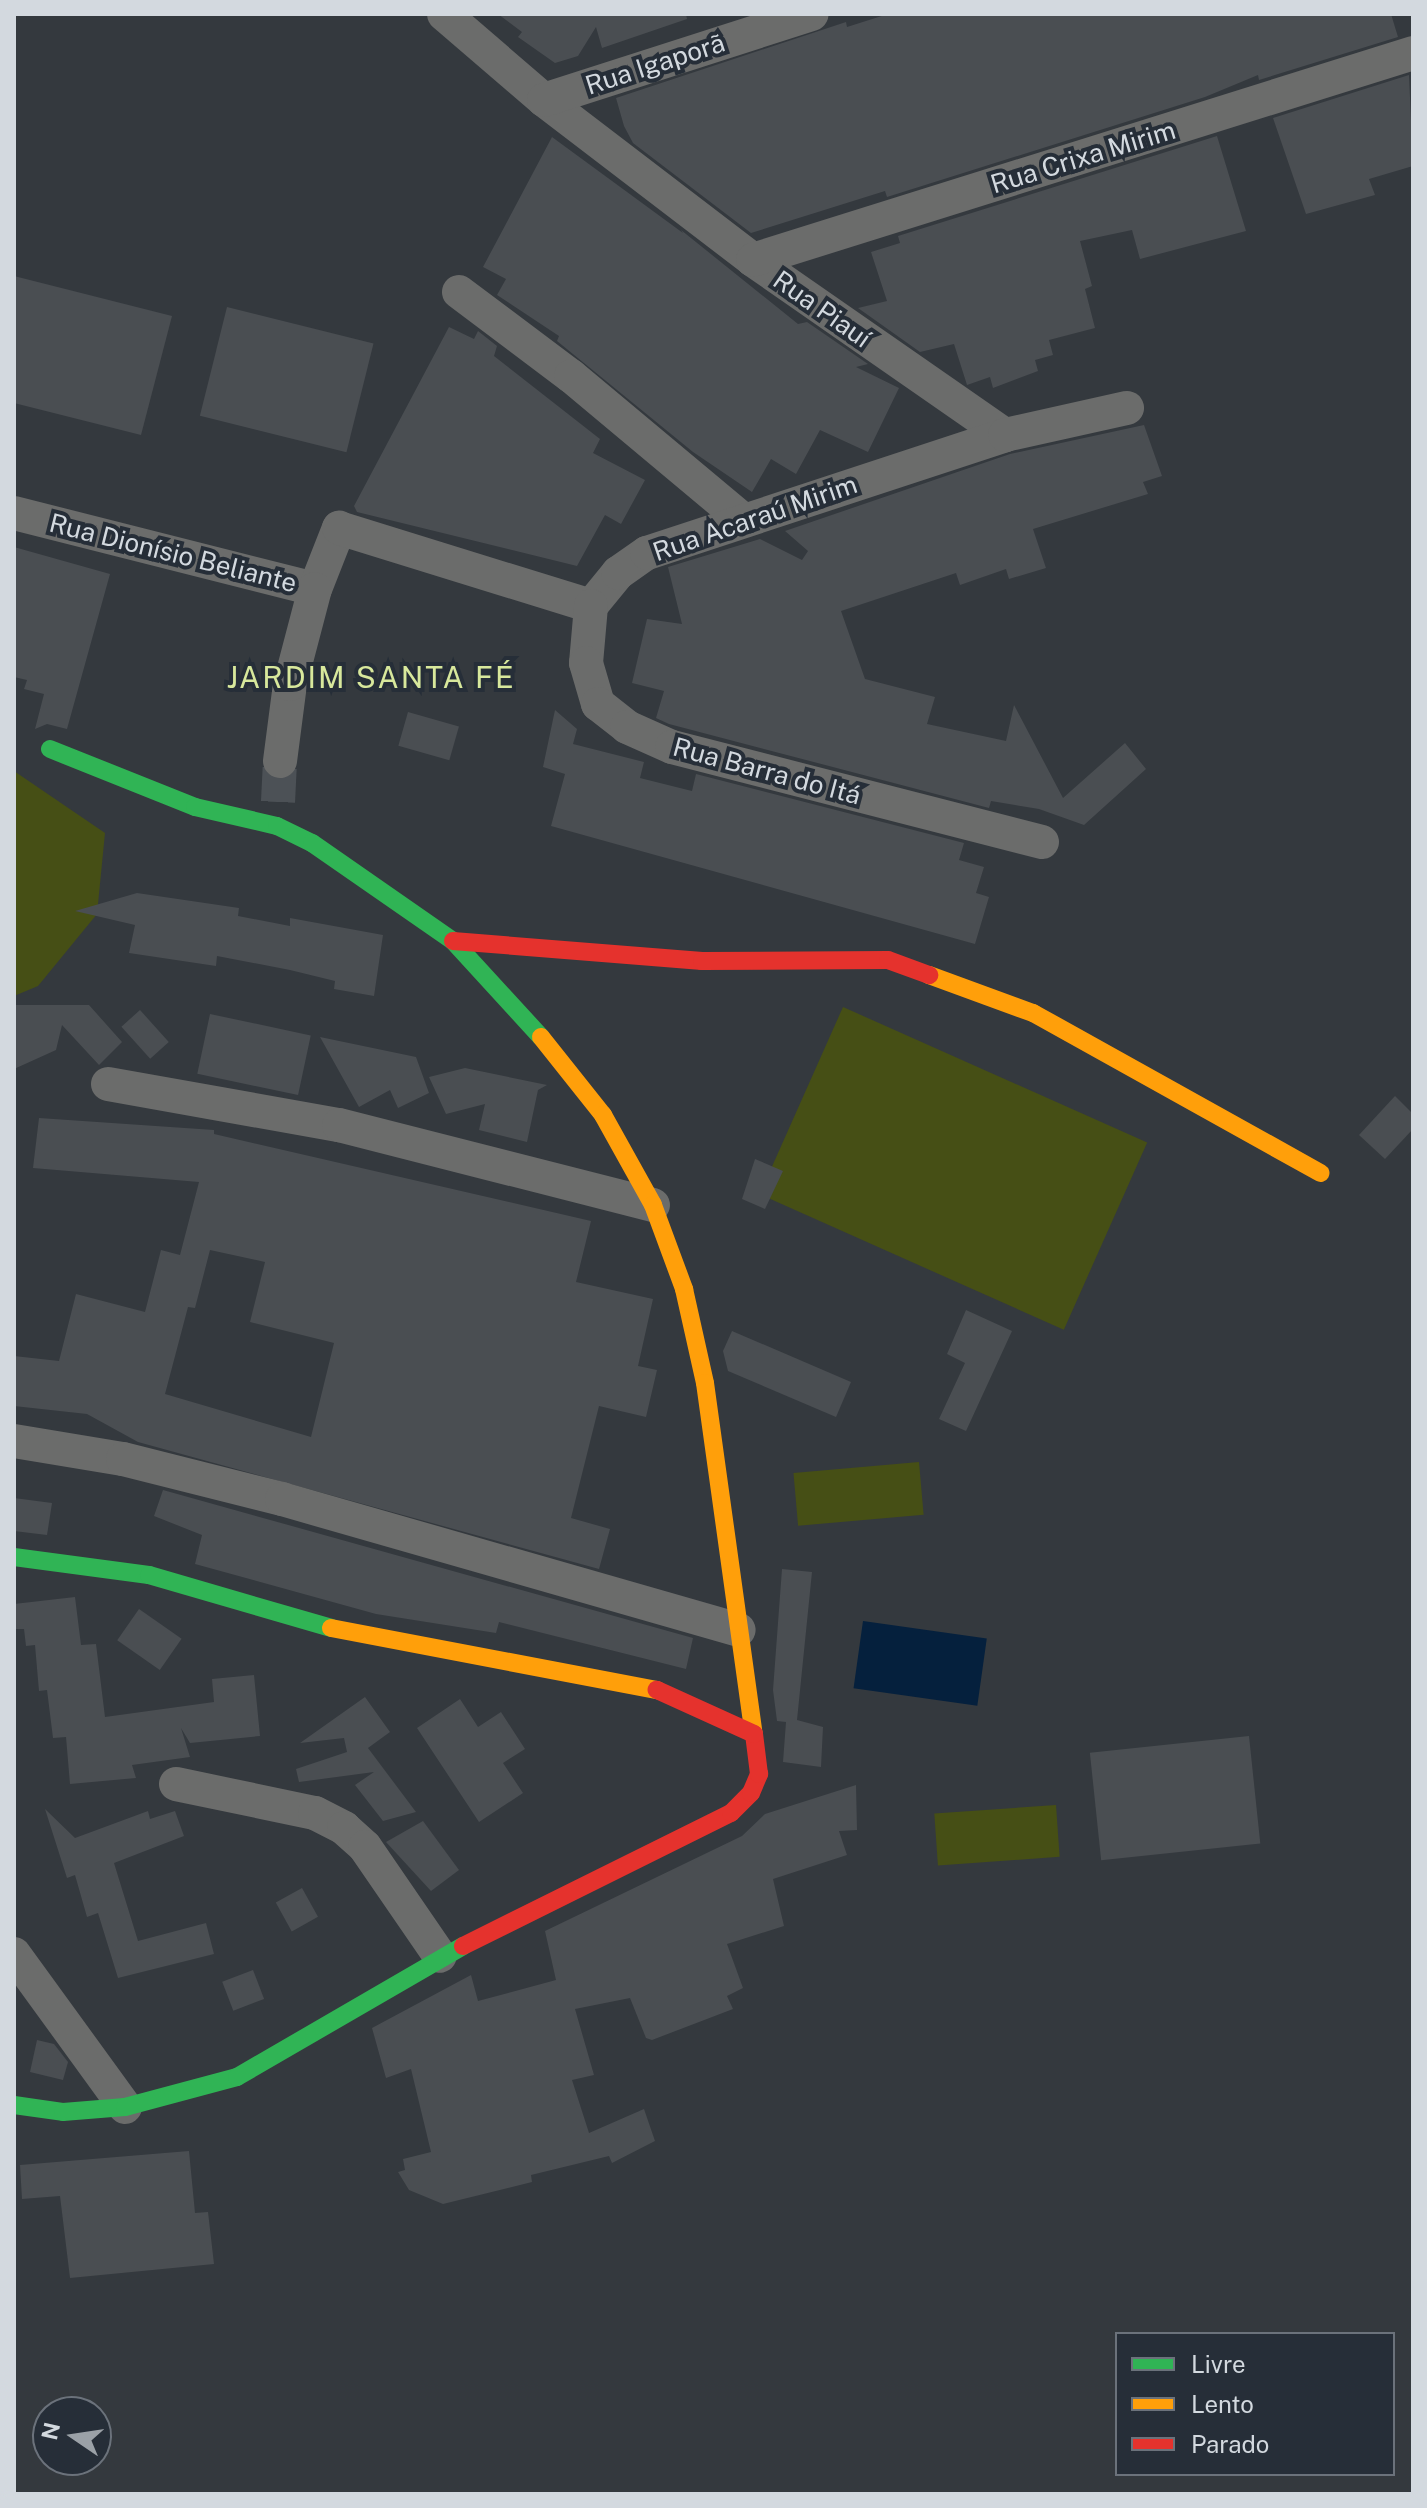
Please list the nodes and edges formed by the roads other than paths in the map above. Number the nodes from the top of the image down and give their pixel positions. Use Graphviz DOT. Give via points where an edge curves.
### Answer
graph roads {
  1 [pos="444,14"];
  2 [pos="812,14"];
  3 [pos="1413,53"];
  4 [pos="544,100"];
  5 [pos="753,260"];
  6 [pos="459,292"];
  7 [pos="1127,408"];
  8 [pos="1005,435"];
  9 [pos="14,513"];
  10 [pos="742,519"];
  11 [pos="315,589"];
  12 [pos="591,606"];
  13 [pos="50,749"];
  14 [pos="280,761"];
  15 [pos="1042,842"];
  16 [pos="453,941"];
  17 [pos="108,1084"];
  18 [pos="1320,1173"];
  19 [pos="653,1205"];
  20 [pos="14,1441"];
  21 [pos="14,1557"];
  22 [pos="739,1630"];
  23 [pos="754,1734"];
  24 [pos="176,1784"];
  25 [pos="14,1954"];
  26 [pos="440,1956"];
  27 [pos="14,2105"];
  28 [pos="125,2107"];
  1 -- 4 [label="street, Rua Piauí"];
  2 -- 4 [label="street, Rua Igaporã"];
  3 -- 5 [label="street, Rua Crixa Mirim"];
  4 -- 5 [label="street, Rua Piauí"];
  5 -- 8 [label="street, Rua Piauí"];
  6 -- 10 [label="street" via="571,376"];
  7 -- 8 [label="street"];
  8 -- 10 [label="street, Rua Acaraú Mirim"];
  9 -- 11 [label="street, Rua Dionísio Beliante"];
  10 -- 12 [label="street, Rua Acaraú Mirim" via="647,553 618,573"];
  11 -- 12 [label="street, Rua Dionísio Beliante" via="339,528"];
  11 -- 14 [label="street" via="290,684"];
  12 -- 15 [label="street, Rua Barra do Itá" via="586,663 598,704 627,727 672,747"];
  13 -- 16 [label="street" via="195,807 278,814"];
  16 -- 18 [label="street" via="702,961 888,960 1033,1013"];
  16 -- 19 [label="street" via="503,990 603,1115"];
  17 -- 19 [label="street" via="339,1125"];
  19 -- 22 [label="street" via="684,1289 705,1383"];
  20 -- 22 [label="street" via="123,1459 282,1499"];
  21 -- 23 [label="street" via="149,1575 231,1603 371,1638 643,1683"];
  22 -- 23 [label="street"];
  23 -- 26 [label="street" via="759,1774 751,1793 731,1813"];
  24 -- 26 [label="street" via="315,1813 344,1828 365,1847"];
  25 -- 28 [label="street"];
  26 -- 28 [label="street" via="237,2077"];
  27 -- 28 [label="street" via="63,2112"];
}
